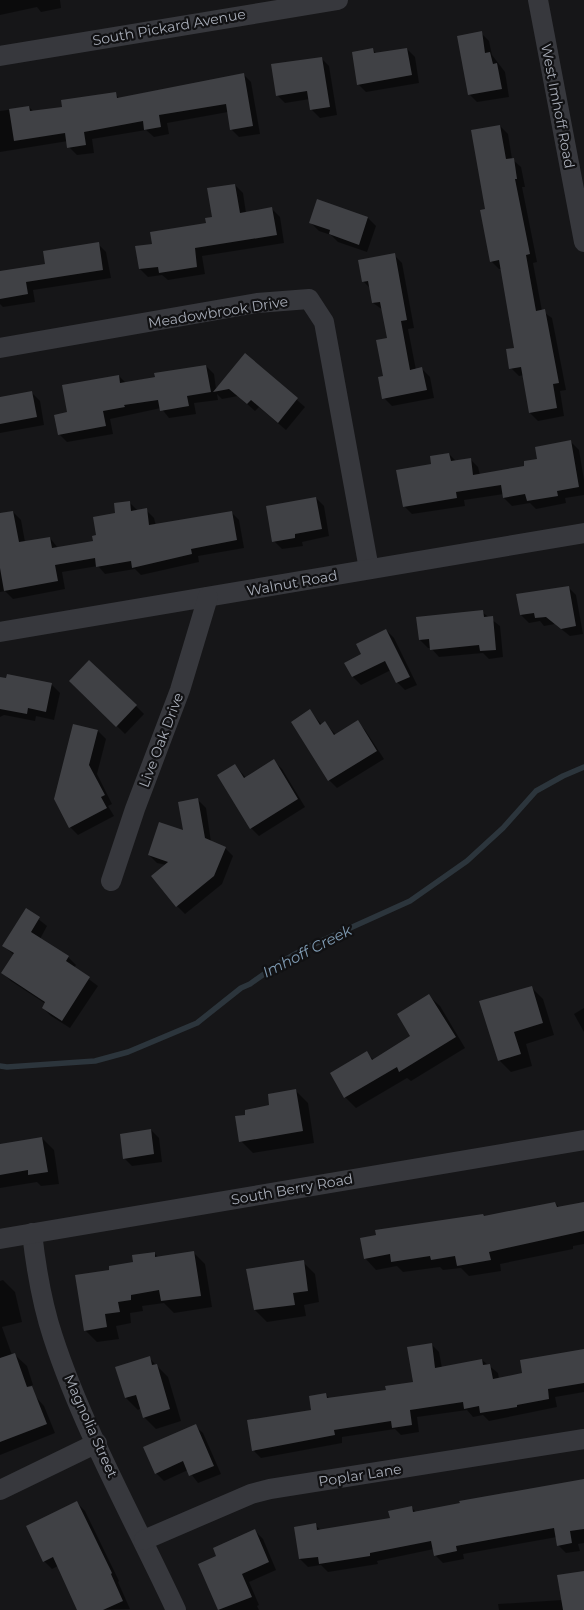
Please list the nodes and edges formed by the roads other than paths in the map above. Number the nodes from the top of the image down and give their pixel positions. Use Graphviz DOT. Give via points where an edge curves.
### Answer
graph roads {
  1 [pos="338,0"];
  2 [pos="538,0"];
  3 [pos="299,3"];
  4 [pos="0,56"];
  5 [pos="584,242"];
  6 [pos="0,348"];
  7 [pos="584,534"];
  8 [pos="369,569"];
  9 [pos="208,597"];
  10 [pos="0,632"];
  11 [pos="111,881"];
  12 [pos="584,1140"];
  13 [pos="32,1233"];
  14 [pos="0,1239"];
  15 [pos="584,1439"];
  16 [pos="97,1443"];
  17 [pos="0,1490"];
  18 [pos="144,1540"];
  19 [pos="176,1610"];
  1 -- 3 [label="street, South Pickard Avenue"];
  2 -- 5 [label="street, West Imhoff Road"];
  3 -- 4 [label="street, South Pickard Avenue"];
  6 -- 8 [label="street, Meadowbrook Drive" via="257,303 309,299 324,322"];
  7 -- 8 [label="street, Walnut Road"];
  8 -- 9 [label="street, Walnut Road"];
  9 -- 10 [label="street, Walnut Road"];
  9 -- 11 [label="street, Live Oak Drive" via="180,690"];
  12 -- 13 [label="street, South Berry Road"];
  13 -- 14 [label="street, South Berry Road"];
  13 -- 16 [label="street, Magnolia Street" via="52,1337"];
  15 -- 18 [label="street, Poplar Lane" via="270,1489 237,1499"];
  16 -- 17 [label="street"];
  16 -- 18 [label="street, Magnolia Street"];
  18 -- 19 [label="street, Magnolia Street"];
}
